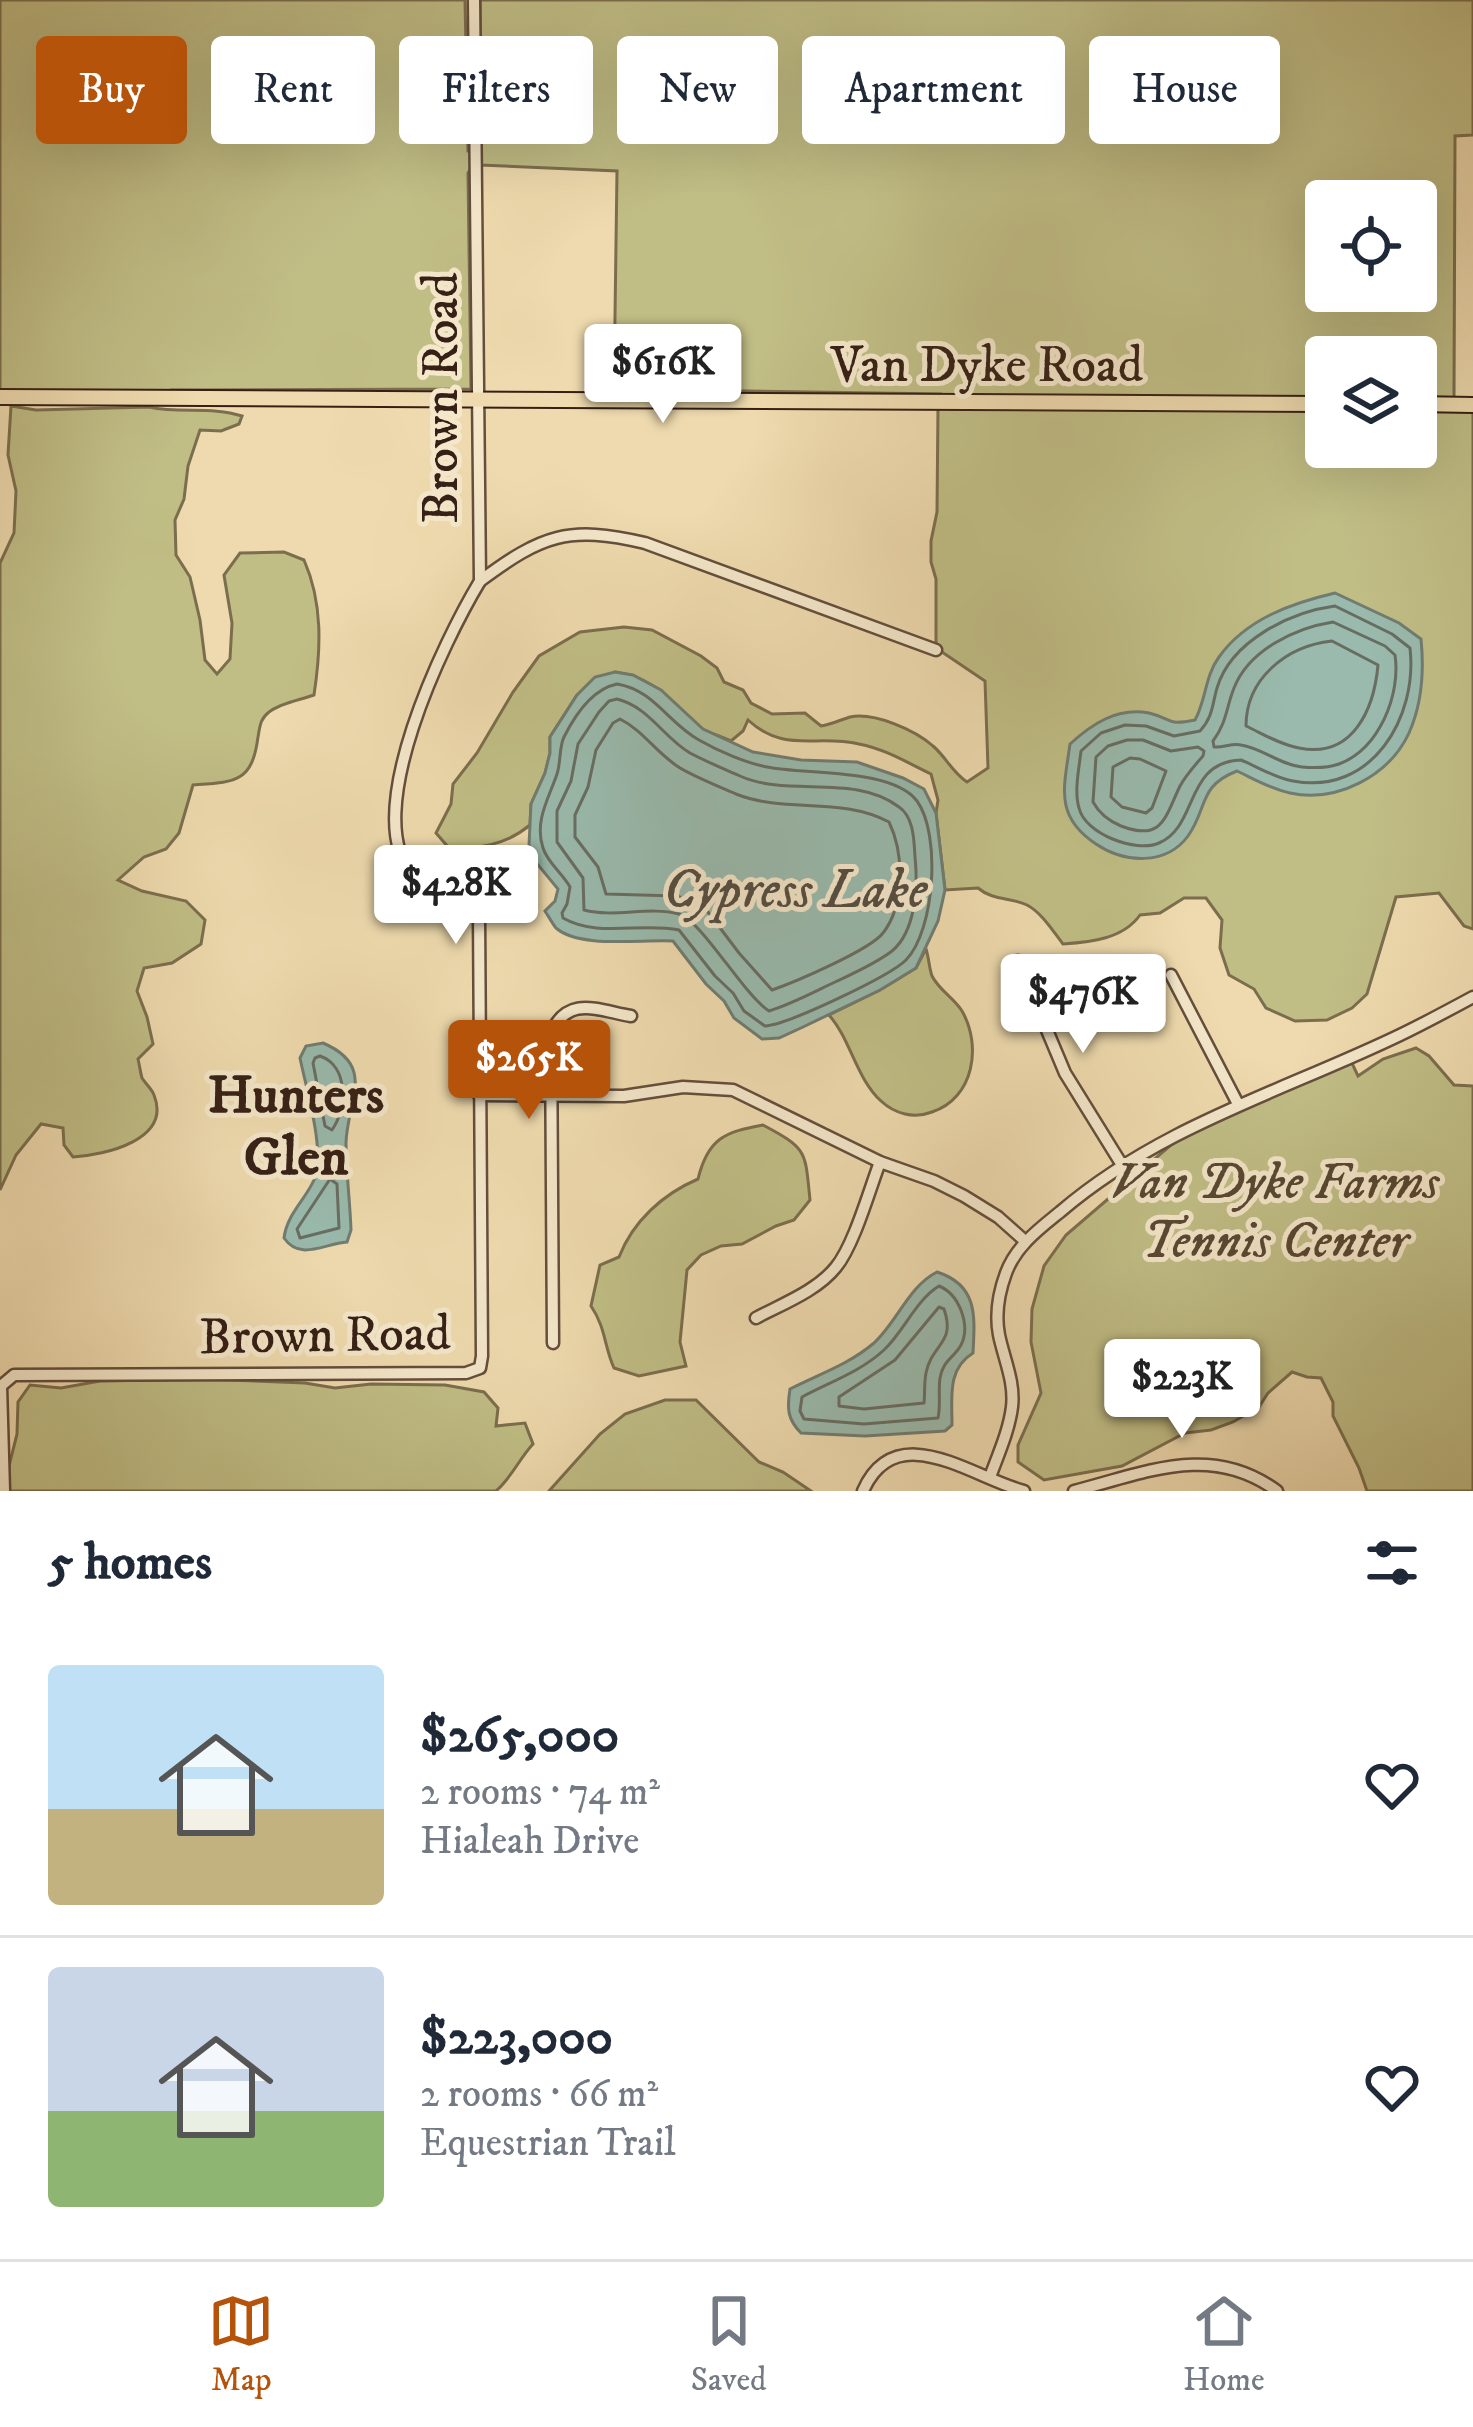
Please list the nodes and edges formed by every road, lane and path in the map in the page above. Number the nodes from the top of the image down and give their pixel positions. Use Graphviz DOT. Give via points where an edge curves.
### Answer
graph roads {
  1 [pos="474,0"];
  2 [pos="0,397"];
  3 [pos="479,400"];
  4 [pos="1305,404"];
  5 [pos="1437,404"];
  6 [pos="1473,405"];
  7 [pos="479,581"];
  8 [pos="936,650"];
  9 [pos="1018,961"];
  10 [pos="1171,975"];
  11 [pos="1473,997"];
  12 [pos="631,1016"];
  13 [pos="552,1094"];
  14 [pos="479,1095"];
  15 [pos="1238,1104"];
  16 [pos="880,1162"];
  17 [pos="1122,1165"];
  18 [pos="1025,1241"];
  19 [pos="756,1318"];
  20 [pos="554,1343"];
  21 [pos="990,1477"];
  22 [pos="4,1491"];
  23 [pos="862,1491"];
  24 [pos="1024,1491"];
  25 [pos="1074,1491"];
  26 [pos="1277,1491"];
  1 -- 3 [label="street, Brown Road"];
  2 -- 3 [label="main road, Van Dyke Road"];
  3 -- 4 [label="main road, Van Dyke Road"];
  3 -- 7 [label="street, Brown Road"];
  5 -- 6 [label="main road"];
  7 -- 8 [label="street" via="556,537 614,536"];
  7 -- 14 [label="street, Brown Road" via="408,741 396,811 398,846 412,874 465,894 479,914"];
  9 -- 17 [label="street" via="1065,1072"];
  10 -- 15 [label="street"];
  11 -- 15 [label="street"];
  12 -- 13 [label="street" via="577,1007 559,1016 551,1034"];
  13 -- 14 [label="street"];
  13 -- 16 [label="street" via="734,1090"];
  13 -- 20 [label="street"];
  14 -- 22 [label="street, Brown Road" via="480,1368 14,1375 2,1386"];
  15 -- 17 [label="street"];
  16 -- 18 [label="street" via="964,1196"];
  16 -- 19 [label="street" via="836,1268"];
  17 -- 18 [label="street"];
  18 -- 21 [label="street" via="998,1300 1012,1405"];
  21 -- 23 [label="street" via="902,1454"];
  21 -- 24 [label="street"];
  25 -- 26 [label="street" via="1210,1463"];
}
